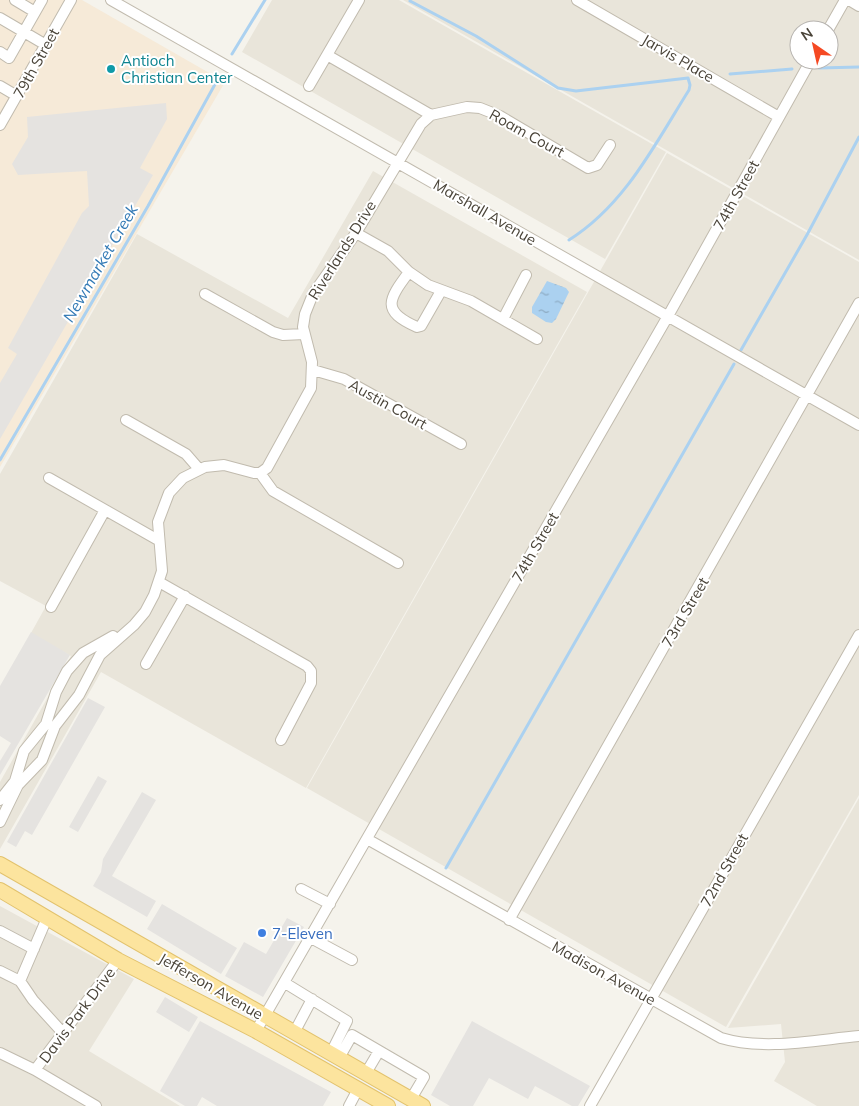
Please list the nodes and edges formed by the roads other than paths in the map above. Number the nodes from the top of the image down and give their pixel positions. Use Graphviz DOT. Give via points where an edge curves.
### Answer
graph roads {
  1 [pos="16,0"];
  2 [pos="42,0"];
  3 [pos="71,0"];
  4 [pos="111,0"];
  5 [pos="359,0"];
  6 [pos="577,0"];
  7 [pos="845,0"];
  8 [pos="849,0"];
  9 [pos="859,6"];
  10 [pos="35,12"];
  11 [pos="0,18"];
  12 [pos="834,20"];
  13 [pos="24,32"];
  14 [pos="46,45"];
  15 [pos="0,52"];
  16 [pos="327,54"];
  17 [pos="805,70"];
  18 [pos="0,86"];
  19 [pos="309,86"];
  20 [pos="17,96"];
  21 [pos="431,114"];
  22 [pos="779,117"];
  23 [pos="0,125"];
  24 [pos="610,145"];
  25 [pos="397,162"];
  26 [pos="356,233"];
  27 [pos="409,272"];
  28 [pos="526,275"];
  29 [pos="441,291"];
  30 [pos="205,294"];
  31 [pos="859,303"];
  32 [pos="668,316"];
  33 [pos="503,319"];
  34 [pos="304,334"];
  35 [pos="537,339"];
  36 [pos="313,370"];
  37 [pos="807,395"];
  38 [pos="126,420"];
  39 [pos="859,425"];
  40 [pos="461,444"];
  41 [pos="199,469"];
  42 [pos="260,473"];
  43 [pos="49,478"];
  44 [pos="105,510"];
  45 [pos="158,540"];
  46 [pos="398,563"];
  47 [pos="159,582"];
  48 [pos="185,596"];
  49 [pos="51,607"];
  50 [pos="134,625"];
  51 [pos="859,635"];
  52 [pos="146,664"];
  53 [pos="281,740"];
  54 [pos="0,800"];
  55 [pos="0,822"];
  56 [pos="367,838"];
  57 [pos="0,864"];
  58 [pos="301,889"];
  59 [pos="0,890"];
  60 [pos="330,904"];
  61 [pos="47,918"];
  62 [pos="510,920"];
  63 [pos="0,931"];
  64 [pos="310,938"];
  65 [pos="34,949"];
  66 [pos="118,960"];
  67 [pos="352,960"];
  68 [pos="0,971"];
  69 [pos="20,981"];
  70 [pos="285,983"];
  71 [pos="312,999"];
  72 [pos="651,1000"];
  73 [pos="265,1017"];
  74 [pos="256,1031"];
  75 [pos="62,1032"];
  76 [pos="294,1033"];
  77 [pos="859,1036"];
  78 [pos="379,1051"];
  79 [pos="0,1053"];
  80 [pos="335,1056"];
  81 [pos="35,1070"];
  82 [pos="366,1073"];
  83 [pos="358,1089"];
  84 [pos="417,1103"];
  85 [pos="96,1106"];
  86 [pos="349,1106"];
  87 [pos="388,1106"];
  88 [pos="590,1106"];
  1 -- 10 [label="street"];
  2 -- 10 [label="street"];
  3 -- 14 [label="street, 79th Street"];
  4 -- 25 [label="street, Marshall Avenue"];
  5 -- 16 [label="street"];
  6 -- 22 [label="street, Jarvis Place"];
  7 -- 12 [label="street"];
  8 -- 9 [label="street"];
  10 -- 13 [label="street"];
  11 -- 13 [label="street"];
  13 -- 14 [label="street"];
  13 -- 15 [label="street" via="9,58"];
  14 -- 20 [label="street, 79th Street"];
  16 -- 19 [label="street"];
  16 -- 21 [label="street"];
  17 -- 22 [label="street, 74th Street"];
  18 -- 20 [label="street"];
  20 -- 23 [label="street, 79th Street"];
  21 -- 24 [label="street, Roam Court" via="480,108 500,116 588,168 597,165"];
  21 -- 25 [label="street" via="414,133"];
  22 -- 32 [label="street, 74th Street"];
  25 -- 26 [label="street, Riverlands Drive"];
  25 -- 32 [label="street, Marshall Avenue"];
  26 -- 27 [label="street" via="388,251"];
  26 -- 34 [label="street, Riverlands Drive" via="313,294 305,314"];
  27 -- 29 [label="street"];
  27 -- 29 [label="street" via="391,302 391,308 398,317 421,326"];
  28 -- 33 [label="street"];
  29 -- 33 [label="street" via="464,298"];
  30 -- 34 [label="street" via="273,332"];
  31 -- 37 [label="street, 73rd Street"];
  32 -- 37 [label="street, Marshall Avenue"];
  32 -- 56 [label="street, 74th Street"];
  33 -- 35 [label="street"];
  34 -- 36 [label="street, Riverlands Drive"];
  36 -- 40 [label="street, Austin Court" via="344,379"];
  36 -- 42 [label="street, Riverlands Drive" via="310,388 297,416 267,468"];
  37 -- 39 [label="street, Marshall Avenue"];
  37 -- 62 [label="street, 73rd Street"];
  38 -- 41 [label="street" via="186,454"];
  41 -- 42 [label="street" via="224,465"];
  41 -- 45 [label="street" via="173,487 164,501 158,522"];
  42 -- 46 [label="street" via="273,491"];
  43 -- 44 [label="street"];
  44 -- 45 [label="street"];
  44 -- 49 [label="street"];
  45 -- 47 [label="street" via="162,559"];
  47 -- 48 [label="street"];
  47 -- 50 [label="street" via="145,612"];
  48 -- 52 [label="street"];
  48 -- 53 [label="street" via="311,671 311,683"];
  50 -- 54 [label="street" via="83,653 67,671 46,724 29,742 15,781"];
  50 -- 55 [label="street" via="96,660 79,696 55,726 42,760 18,785"];
  51 -- 72 [label="street, 72nd Street"];
  56 -- 60 [label="street, 74th Street"];
  56 -- 62 [label="street, Madison Avenue"];
  57 -- 73 [label="main road, Jefferson Avenue"];
  58 -- 60 [label="street"];
  59 -- 61 [label="main road, Jefferson Avenue"];
  60 -- 64 [label="street, 74th Street"];
  61 -- 65 [label="street"];
  61 -- 66 [label="main road, Jefferson Avenue"];
  62 -- 72 [label="street, Madison Avenue"];
  63 -- 65 [label="street"];
  64 -- 67 [label="street"];
  64 -- 70 [label="street, 74th Street"];
  65 -- 69 [label="street"];
  66 -- 74 [label="main road, Jefferson Avenue"];
  66 -- 75 [label="street, Davis Park Drive"];
  68 -- 69 [label="street"];
  69 -- 75 [label="street"];
  70 -- 71 [label="street"];
  70 -- 73 [label="street, 74th Street"];
  71 -- 76 [label="street"];
  71 -- 80 [label="street" via="347,1021"];
  72 -- 77 [label="street, Madison Avenue" via="712,1034 740,1043"];
  72 -- 88 [label="street, 72nd Street"];
  73 -- 74 [label="street, 74th Street"];
  73 -- 76 [label="main road, Jefferson Avenue"];
  74 -- 83 [label="main road, Jefferson Avenue"];
  75 -- 81 [label="street, Davis Park Drive"];
  76 -- 80 [label="main road, Jefferson Avenue"];
  78 -- 80 [label="street" via="352,1035"];
  78 -- 82 [label="street"];
  78 -- 84 [label="street" via="424,1076"];
  79 -- 81 [label="street"];
  80 -- 82 [label="main road, Jefferson Avenue"];
  81 -- 85 [label="street"];
  82 -- 84 [label="main road, Jefferson Avenue"];
  83 -- 86 [label="street"];
  83 -- 87 [label="main road, Jefferson Avenue"];
}
